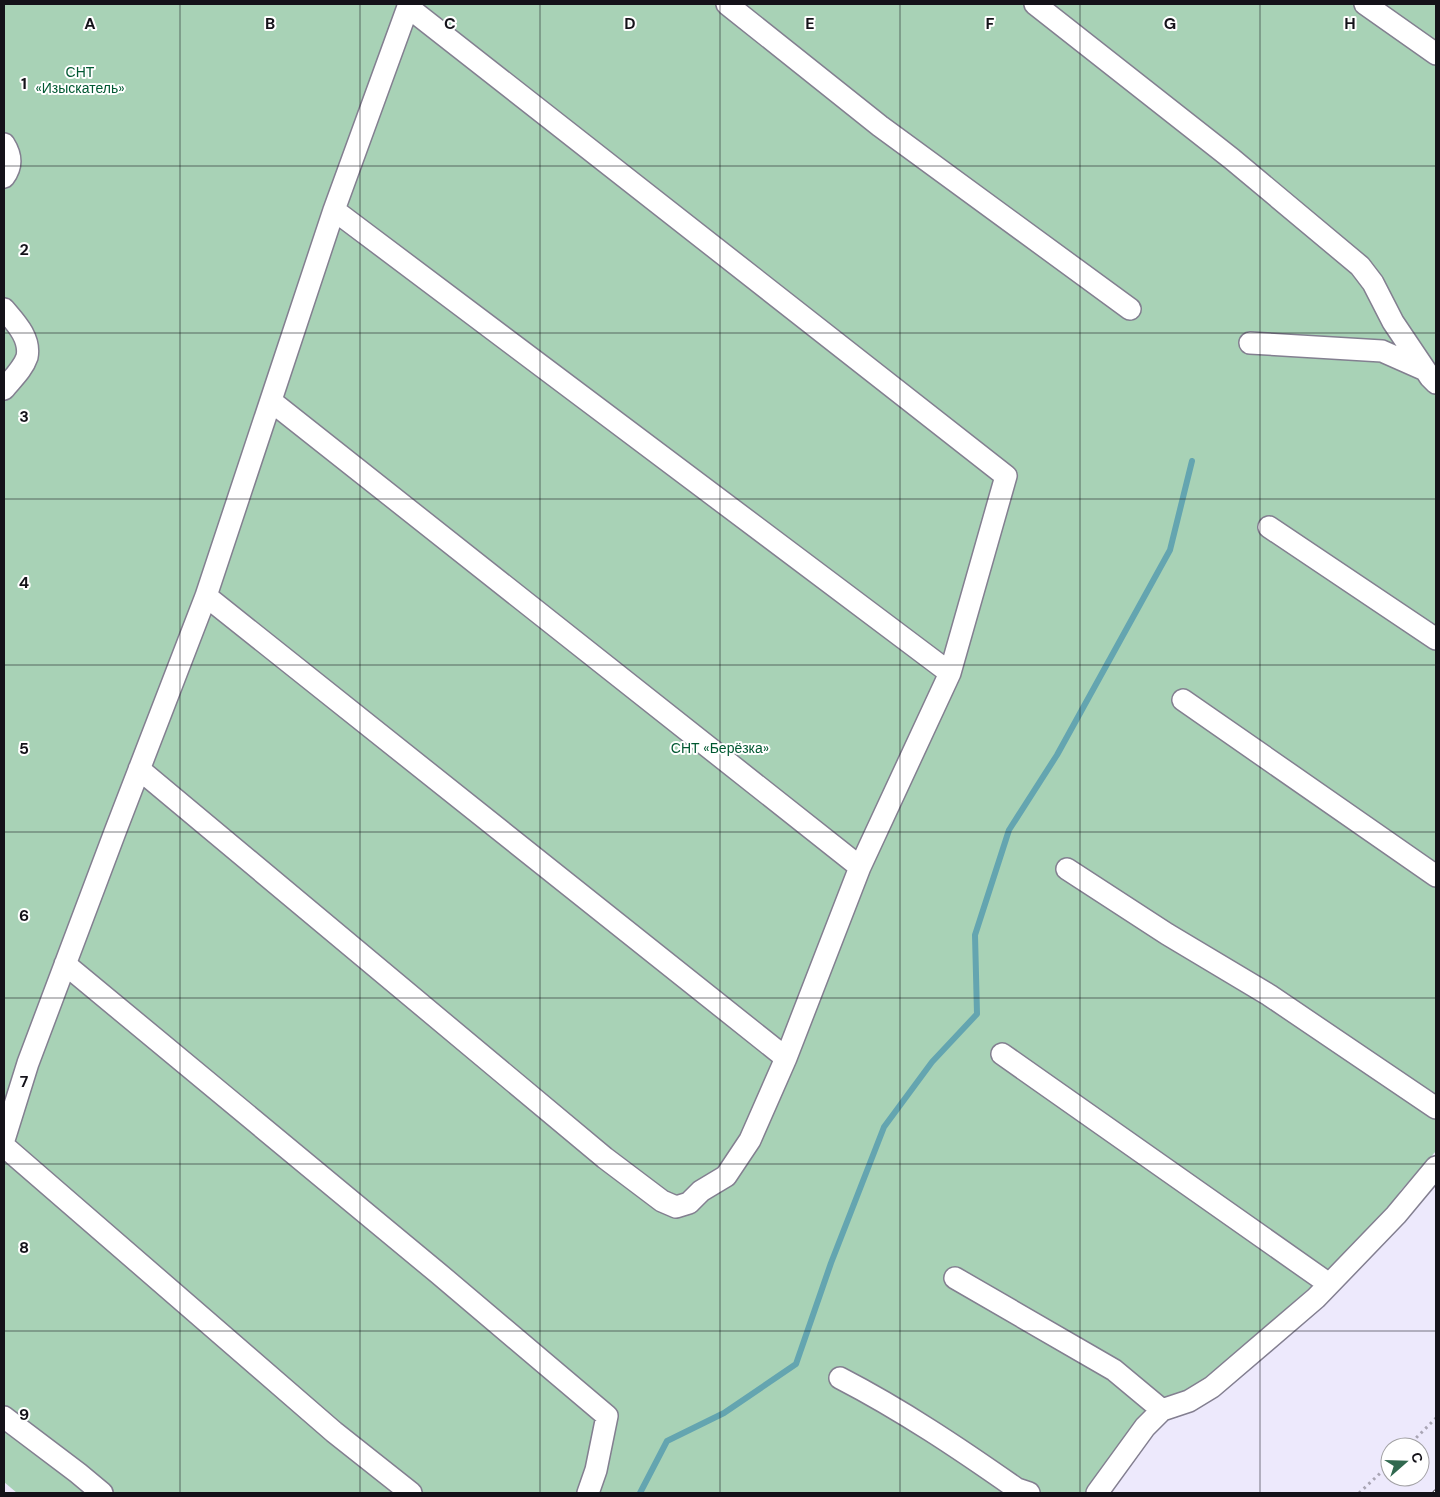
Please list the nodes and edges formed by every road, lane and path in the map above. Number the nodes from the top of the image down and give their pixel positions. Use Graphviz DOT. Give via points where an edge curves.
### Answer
graph roads {
  1 [pos="728,4"];
  2 [pos="1035,4"];
  3 [pos="1365,4"];
  4 [pos="409,5"];
  5 [pos="1436,54"];
  6 [pos="334,210"];
  7 [pos="4,309"];
  8 [pos="1130,309"];
  9 [pos="1250,343"];
  10 [pos="1431,377"];
  11 [pos="4,389"];
  12 [pos="271,401"];
  13 [pos="1269,527"];
  14 [pos="206,596"];
  15 [pos="1436,639"];
  16 [pos="950,673"];
  17 [pos="1183,700"];
  18 [pos="139,769"];
  19 [pos="860,867"];
  20 [pos="1067,869"];
  21 [pos="1436,876"];
  22 [pos="65,964"];
  23 [pos="1002,1054"];
  24 [pos="786,1058"];
  25 [pos="1436,1108"];
  26 [pos="4,1140"];
  27 [pos="4,1146"];
  28 [pos="1436,1167"];
  29 [pos="955,1278"];
  30 [pos="1329,1284"];
  31 [pos="840,1378"];
  32 [pos="1162,1410"];
  33 [pos="4,1417"];
  34 [pos="1436,1418"];
  35 [pos="1417,1437"];
  36 [pos="1380,1474"];
  37 [pos="102,1493"];
  38 [pos="411,1493"];
  39 [pos="588,1493"];
  40 [pos="1029,1493"];
  41 [pos="1097,1493"];
  42 [pos="1360,1493"];
  1 -- 8 [label="lane" via="880,126"];
  2 -- 10 [label="lane" via="1232,159 1360,266"];
  3 -- 5 [label="lane"];
  4 -- 6 [label="lane"];
  4 -- 16 [label="lane" via="1006,476"];
  6 -- 12 [label="lane"];
  6 -- 16 [label="lane"];
  7 -- 11 [label="lane" via="20,327 27,356"];
  9 -- 10 [label="lane" via="1382,351"];
  12 -- 14 [label="lane"];
  12 -- 19 [label="lane"];
  13 -- 15 [label="lane"];
  14 -- 18 [label="lane"];
  14 -- 24 [label="lane"];
  16 -- 19 [label="lane"];
  17 -- 21 [label="lane"];
  18 -- 22 [label="lane"];
  18 -- 24 [label="lane" via="605,1158 662,1201 676,1206 689,1203 701,1191 726,1176 750,1140"];
  19 -- 24 [label="lane"];
  20 -- 25 [label="lane" via="1270,995"];
  22 -- 26 [label="lane" via="28,1063"];
  22 -- 39 [label="lane" via="607,1416"];
  23 -- 30 [label="lane"];
  27 -- 38 [label="lane" via="334,1432"];
  28 -- 30 [label="lane" via="1396,1215"];
  29 -- 32 [label="lane" via="1114,1370"];
  30 -- 32 [label="lane" via="1212,1387 1189,1401"];
  31 -- 40 [label="lane" via="955,1446 1017,1489"];
  32 -- 41 [label="lane" via="1144,1427"];
  33 -- 37 [label="lane"];
  34 -- 35 [label="path"];
  36 -- 42 [label="path"];
}
